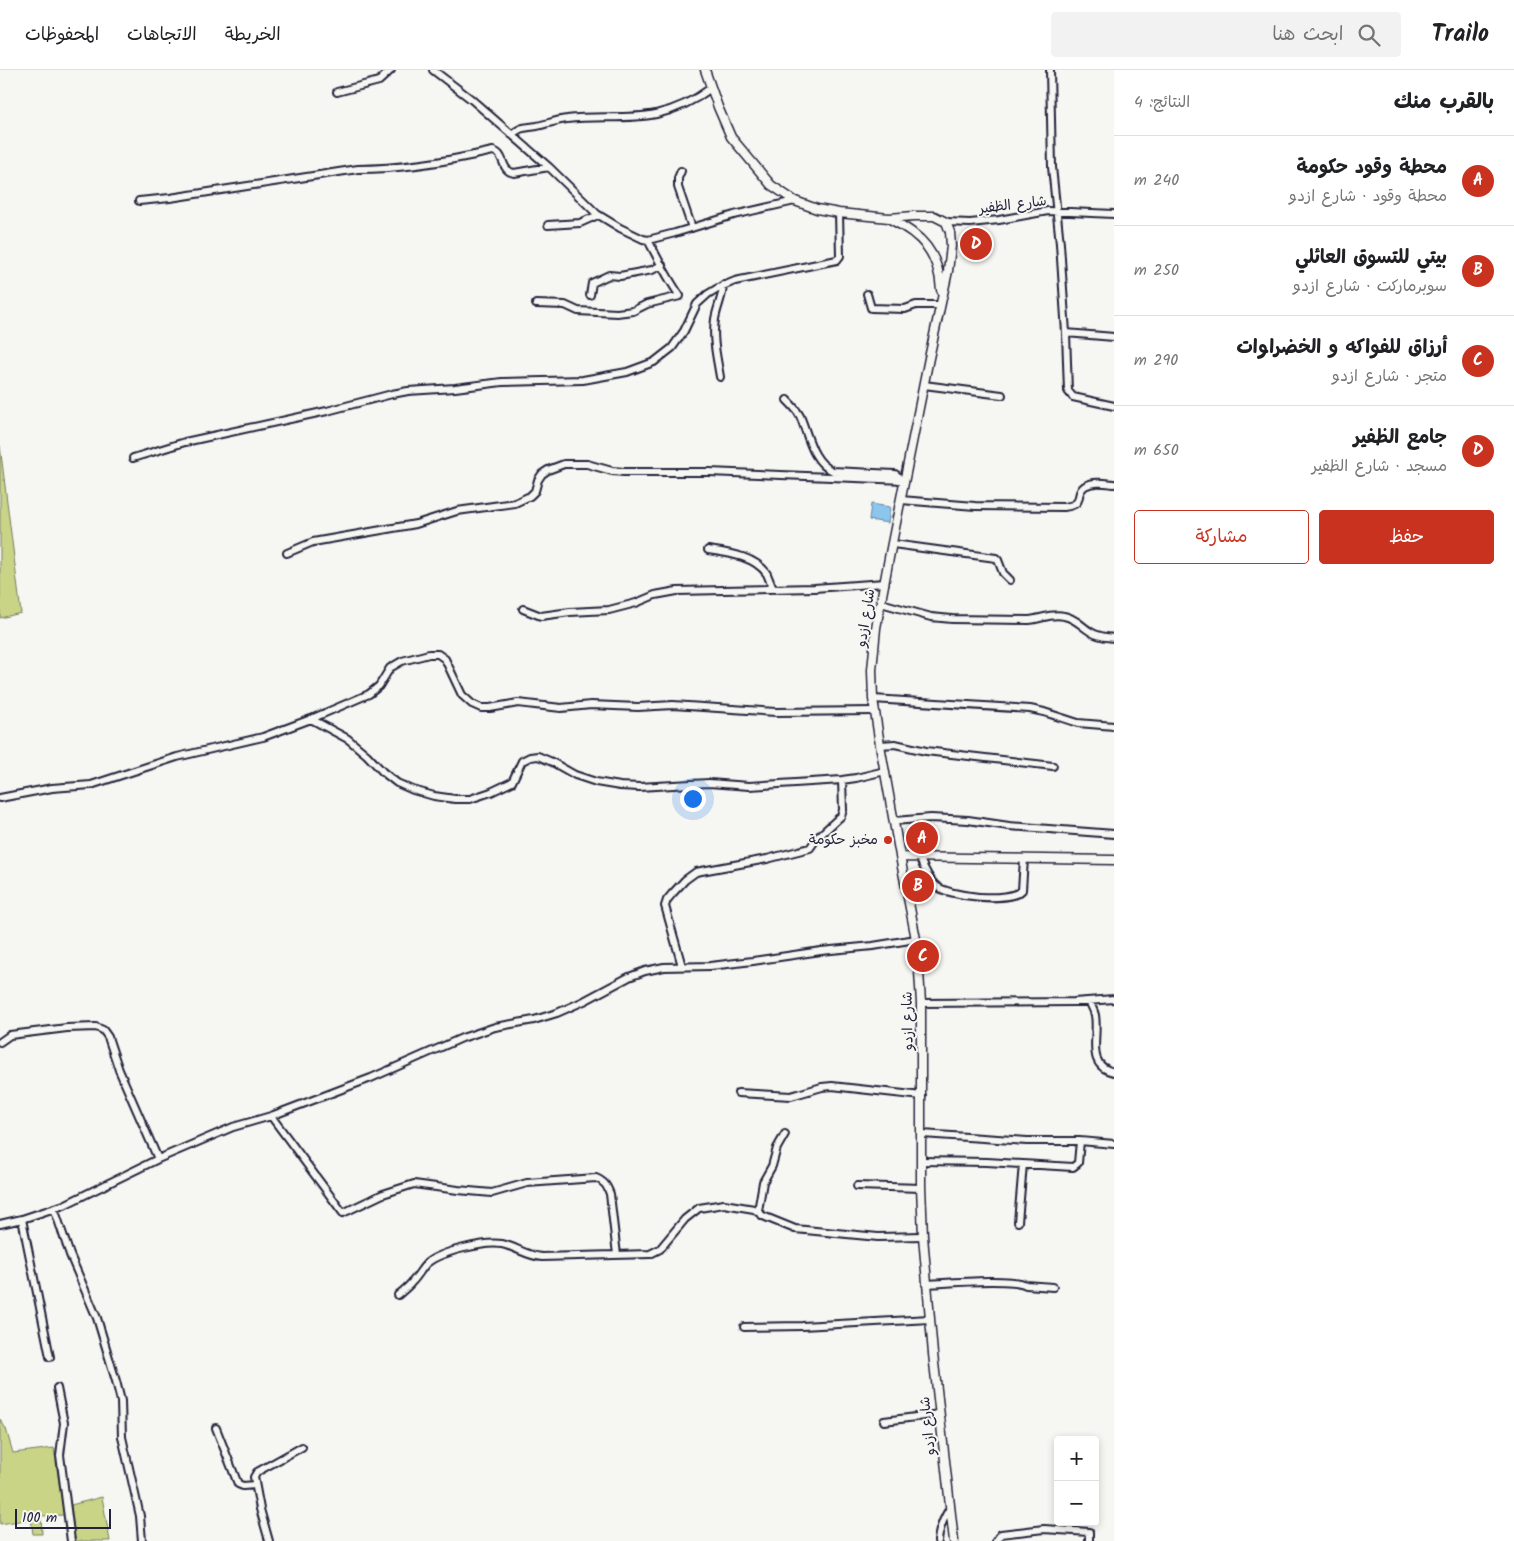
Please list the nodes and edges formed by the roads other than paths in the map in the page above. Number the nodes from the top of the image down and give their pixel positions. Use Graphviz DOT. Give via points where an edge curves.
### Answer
graph roads {
  1 [pos="391,70"];
  2 [pos="433,70"];
  3 [pos="705,70"];
  4 [pos="1050,70"];
  5 [pos="711,88"];
  6 [pos="337,92"];
  7 [pos="512,135"];
  8 [pos="550,167"];
  9 [pos="681,171"];
  10 [pos="139,200"];
  11 [pos="795,201"];
  12 [pos="1056,212"];
  13 [pos="839,214"];
  14 [pos="1114,214"];
  15 [pos="598,215"];
  16 [pos="889,218"];
  17 [pos="946,222"];
  18 [pos="548,226"];
  19 [pos="692,228"];
  20 [pos="648,240"];
  21 [pos="662,265"];
  22 [pos="723,285"];
  23 [pos="867,294"];
  24 [pos="590,295"];
  25 [pos="941,302"];
  26 [pos="536,304"];
  27 [pos="1066,333"];
  28 [pos="1114,337"];
  29 [pos="720,377"];
  30 [pos="924,385"];
  31 [pos="1002,395"];
  32 [pos="787,400"];
  33 [pos="1114,406"];
  34 [pos="133,458"];
  35 [pos="902,480"];
  36 [pos="1114,484"];
  37 [pos="901,500"];
  38 [pos="893,544"];
  39 [pos="708,550"];
  40 [pos="287,553"];
  41 [pos="1010,580"];
  42 [pos="885,583"];
  43 [pos="773,589"];
  44 [pos="881,603"];
  45 [pos="523,609"];
  46 [pos="1114,638"];
  47 [pos="873,699"];
  48 [pos="875,711"];
  49 [pos="311,719"];
  50 [pos="1114,726"];
  51 [pos="880,744"];
  52 [pos="1053,766"];
  53 [pos="885,771"];
  54 [pos="842,780"];
  55 [pos="0,798"];
  56 [pos="894,821"];
  57 [pos="1114,834"];
  58 [pos="900,857"];
  59 [pos="919,858"];
  60 [pos="1024,859"];
  61 [pos="1114,860"];
  62 [pos="916,939"];
  63 [pos="682,966"];
  64 [pos="1114,999"];
  65 [pos="1088,1001"];
  66 [pos="921,1003"];
  67 [pos="0,1042"];
  68 [pos="1114,1072"];
  69 [pos="738,1093"];
  70 [pos="922,1096"];
  71 [pos="271,1116"];
  72 [pos="784,1134"];
  73 [pos="922,1134"];
  74 [pos="1080,1141"];
  75 [pos="1114,1144"];
  76 [pos="158,1159"];
  77 [pos="921,1161"];
  78 [pos="1023,1164"];
  79 [pos="857,1186"];
  80 [pos="921,1188"];
  81 [pos="54,1208"];
  82 [pos="758,1211"];
  83 [pos="22,1219"];
  84 [pos="1018,1222"];
  85 [pos="0,1224"];
  86 [pos="923,1236"];
  87 [pos="617,1255"];
  88 [pos="926,1284"];
  89 [pos="1054,1287"];
  90 [pos="398,1295"];
  91 [pos="930,1319"];
  92 [pos="744,1327"];
  93 [pos="50,1357"];
  94 [pos="57,1388"];
  95 [pos="940,1414"];
  96 [pos="884,1421"];
  97 [pos="216,1428"];
  98 [pos="302,1447"];
  99 [pos="255,1485"];
  100 [pos="950,1508"];
  101 [pos="71,1541"];
  102 [pos="142,1541"];
  103 [pos="269,1541"];
  104 [pos="938,1541"];
  105 [pos="954,1541"];
  106 [pos="996,1541"];
  107 [pos="1089,1541"];
  1 -- 6 [label="street" via="379,81"];
  2 -- 7 [label="street"];
  3 -- 5 [label="street"];
  4 -- 12 [label="street"];
  5 -- 7 [label="street" via="679,108 654,115 566,119 524,126"];
  5 -- 11 [label="street" via="731,138 771,185"];
  7 -- 8 [label="street"];
  8 -- 10 [label="street" via="509,173 500,155 493,151 413,165 358,168 170,198"];
  8 -- 15 [label="street"];
  9 -- 19 [label="street" via="678,187"];
  11 -- 13 [label="street"];
  11 -- 19 [label="street"];
  12 -- 14 [label="street, شارع الظفير"];
  12 -- 17 [label="street, شارع الظفير" via="970,223"];
  12 -- 27 [label="street"];
  13 -- 16 [label="street"];
  13 -- 22 [label="street" via="840,256 837,260"];
  15 -- 18 [label="street" via="580,223"];
  15 -- 20 [label="street"];
  16 -- 17 [label="street" via="925,215"];
  16 -- 25 [label="street" via="914,233 932,253 940,274"];
  17 -- 25 [label="street" via="951,239"];
  19 -- 20 [label="street"];
  20 -- 21 [label="street"];
  21 -- 24 [label="street" via="652,270 609,275 592,283"];
  21 -- 26 [label="street" via="680,296 617,313"];
  22 -- 29 [label="street" via="714,334"];
  22 -- 34 [label="street" via="697,304 678,340 665,355 627,372 583,380 408,391 185,442"];
  23 -- 25 [label="street" via="871,308 905,309"];
  25 -- 30 [label="street, شارع ازدو"];
  27 -- 28 [label="street"];
  27 -- 33 [label="street" via="1068,391 1073,397"];
  30 -- 31 [label="street"];
  30 -- 35 [label="street, شارع ازدو"];
  32 -- 35 [label="street" via="799,414 814,451 826,468 896,474"];
  35 -- 37 [label="street, شارع ازدو"];
  35 -- 40 [label="street" via="624,472 587,464 564,464 542,474 535,491 515,503 457,511 416,524 313,542"];
  36 -- 37 [label="street" via="1086,486 1076,504 1064,507 975,506"];
  37 -- 38 [label="street, شارع ازدو"];
  38 -- 41 [label="street" via="996,558"];
  38 -- 42 [label="street, شارع ازدو"];
  39 -- 43 [label="street" via="759,565"];
  42 -- 43 [label="street"];
  42 -- 44 [label="street, شارع ازدو"];
  43 -- 45 [label="street" via="677,591 609,610 548,615 535,615"];
  44 -- 46 [label="street" via="952,618 1029,620 1062,615 1073,618 1096,635"];
  44 -- 47 [label="street, شارع ازدو" via="873,647"];
  47 -- 48 [label="street, شارع ازدو"];
  47 -- 50 [label="street" via="1030,709 1078,723"];
  48 -- 49 [label="street" via="776,712 673,704 561,708 518,703 481,708 462,694 445,659 438,654 429,654 402,661 390,668 379,686 369,694"];
  48 -- 51 [label="street, شارع ازدو"];
  49 -- 54 [label="street" via="335,730 397,783 434,796 455,799 470,799 509,784 522,761 538,756 575,775 620,786 709,783 749,786"];
  49 -- 55 [label="street" via="263,737 177,757 91,785 52,788"];
  51 -- 52 [label="street"];
  51 -- 53 [label="street, شارع ازدو"];
  53 -- 54 [label="street"];
  53 -- 56 [label="street, شارع ازدو"];
  54 -- 63 [label="street" via="841,816 816,838 810,848 696,872 672,894 665,906"];
  56 -- 57 [label="street" via="932,818"];
  56 -- 58 [label="street, شارع ازدو"];
  58 -- 59 [label="street"];
  58 -- 62 [label="street, شارع ازدو"];
  59 -- 60 [label="street"];
  59 -- 60 [label="street" via="935,885 945,891 975,896 1018,894 1022,890"];
  60 -- 61 [label="street"];
  62 -- 63 [label="street" via="710,966"];
  62 -- 66 [label="street, شارع ازدو"];
  63 -- 71 [label="street" via="644,971 557,1013 477,1032 371,1078"];
  64 -- 65 [label="street"];
  65 -- 66 [label="street"];
  65 -- 68 [label="street" via="1095,1015 1096,1061 1101,1067"];
  66 -- 70 [label="street, شارع ازدو"];
  67 -- 76 [label="street" via="10,1035 66,1028 96,1027 103,1030"];
  69 -- 70 [label="street" via="791,1096 832,1086"];
  70 -- 73 [label="street, شارع ازدو"];
  71 -- 76 [label="street" via="233,1127"];
  71 -- 87 [label="street" via="343,1213 414,1184 492,1193 527,1183 602,1180 610,1194"];
  72 -- 82 [label="street" via="765,1177"];
  73 -- 74 [label="street"];
  73 -- 77 [label="street, شارع ازدو"];
  74 -- 75 [label="street"];
  74 -- 78 [label="street" via="1078,1163 1072,1167"];
  76 -- 81 [label="street"];
  77 -- 78 [label="street"];
  77 -- 80 [label="street, شارع ازدو"];
  78 -- 84 [label="street"];
  79 -- 80 [label="street"];
  80 -- 86 [label="street, شارع ازدو"];
  81 -- 83 [label="street"];
  81 -- 102 [label="street" via="97,1318 116,1380 121,1401 122,1437 140,1516"];
  82 -- 86 [label="street" via="795,1229 878,1237"];
  82 -- 87 [label="street" via="724,1204 699,1208 685,1219 660,1249 650,1254"];
  83 -- 85 [label="street"];
  83 -- 93 [label="street"];
  86 -- 88 [label="street, شارع ازدو"];
  87 -- 90 [label="street" via="534,1257 511,1246 476,1245 437,1257"];
  88 -- 89 [label="street" via="1008,1281"];
  88 -- 91 [label="street, شارع ازدو"];
  91 -- 92 [label="street"];
  91 -- 95 [label="street, شارع ازدو"];
  94 -- 101 [label="street" via="64,1423 60,1455"];
  95 -- 96 [label="street"];
  95 -- 100 [label="street, شارع ازدو"];
  97 -- 99 [label="street" via="238,1484"];
  98 -- 99 [label="street" via="257,1472"];
  99 -- 103 [label="street"];
  100 -- 104 [label="street" via="943,1519"];
  100 -- 105 [label="street, شارع ازدو"];
  106 -- 107 [label="street" via="1001,1534 1044,1529 1089,1532"];
}
